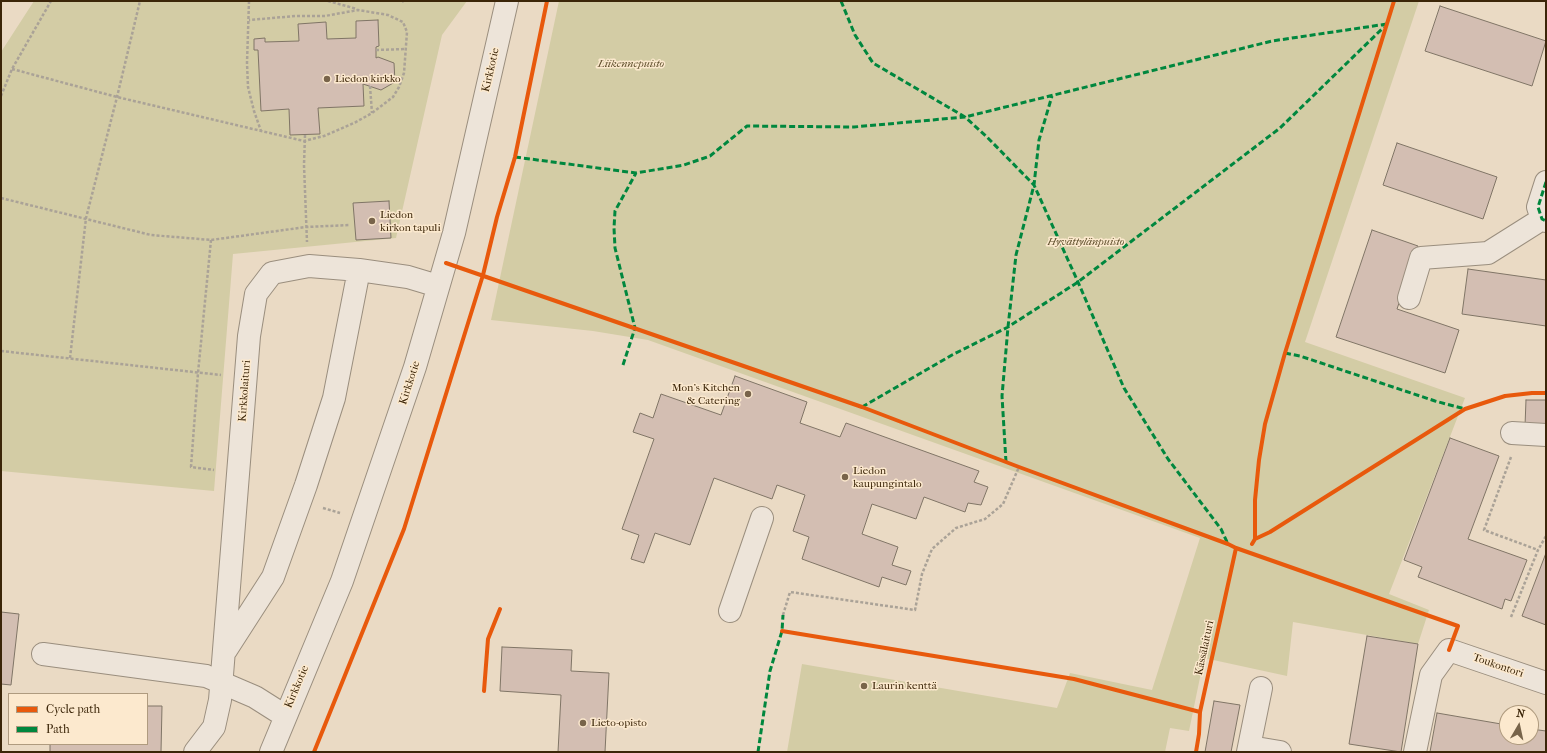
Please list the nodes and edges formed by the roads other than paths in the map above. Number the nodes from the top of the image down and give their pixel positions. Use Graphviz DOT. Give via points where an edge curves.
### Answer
graph roads {
  1 [pos="507,1"];
  2 [pos="1546,182"];
  3 [pos="1544,220"];
  4 [pos="360,270"];
  5 [pos="438,286"];
  6 [pos="1409,298"];
  7 [pos="1512,433"];
  8 [pos="1546,434"];
  9 [pos="762,518"];
  10 [pos="730,611"];
  11 [pos="224,653"];
  12 [pos="44,654"];
  13 [pos="222,683"];
  14 [pos="1546,683"];
  15 [pos="1261,688"];
  16 [pos="285,716"];
  17 [pos="1249,749"];
  18 [pos="195,752"];
  19 [pos="271,752"];
  20 [pos="1280,752"];
  21 [pos="1414,752"];
  1 -- 5 [label="street, Kirkkotie" via="454,233"];
  2 -- 3 [label="street" via="1538,207"];
  3 -- 6 [label="street" via="1488,253 1422,258"];
  4 -- 5 [label="street, Kirkkolaituri" via="408,277"];
  4 -- 11 [label="street" via="334,398 304,490 273,577"];
  4 -- 11 [label="street, Kirkkolaituri" via="309,266 272,273 256,294 249,336"];
  5 -- 16 [label="street, Kirkkotie" via="415,367 342,581"];
  7 -- 8 [label="street"];
  9 -- 10 [label="street"];
  11 -- 13 [label="street, Kirkkolaituri"];
  12 -- 13 [label="street" via="206,676"];
  13 -- 16 [label="street" via="255,697"];
  13 -- 18 [label="street, Kirkkolaituri" via="214,727"];
  14 -- 21 [label="street, Toukontori" via="1449,650 1431,675"];
  15 -- 17 [label="street"];
  16 -- 19 [label="street, Kirkkotie"];
  17 -- 20 [label="street"];
}
